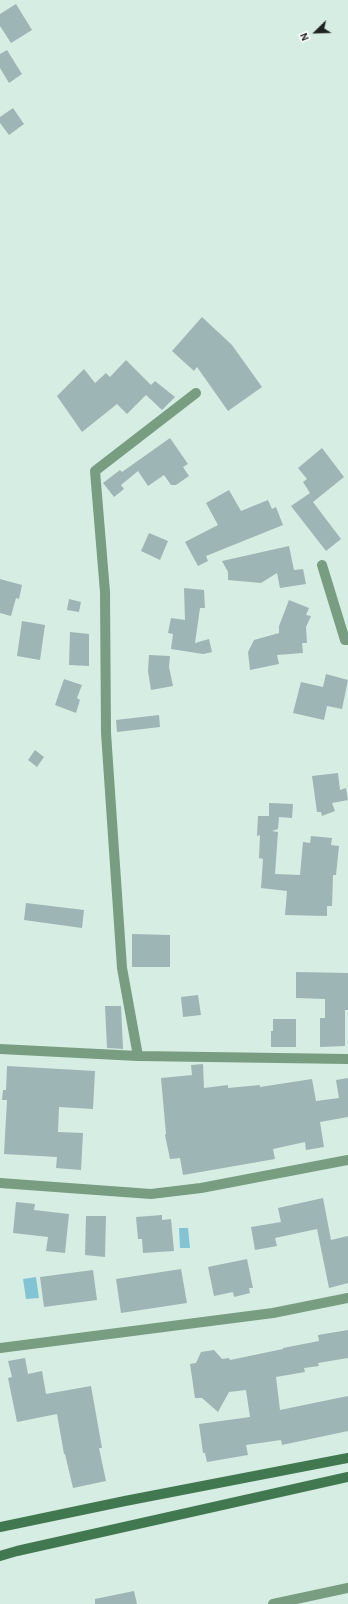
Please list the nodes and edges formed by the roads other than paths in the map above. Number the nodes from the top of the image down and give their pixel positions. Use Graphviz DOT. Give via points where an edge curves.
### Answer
graph roads {
  1 [pos="196,393"];
  2 [pos="322,565"];
  3 [pos="348,640"];
  4 [pos="0,1049"];
  5 [pos="138,1056"];
  6 [pos="348,1059"];
  7 [pos="348,1160"];
  8 [pos="0,1183"];
  9 [pos="348,1298"];
  10 [pos="0,1348"];
  11 [pos="348,1458"];
  12 [pos="348,1477"];
  13 [pos="0,1527"];
  14 [pos="0,1556"];
  15 [pos="348,1588"];
  16 [pos="273,1604"];
  1 -- 5 [label="street" via="95,472 106,592 106,733 122,960"];
  2 -- 3 [label="street" via="345,640"];
  4 -- 5 [label="street"];
  5 -- 6 [label="street"];
  7 -- 8 [label="street" via="201,1188 151,1194"];
  9 -- 10 [label="street" via="273,1313"];
  11 -- 13 [label="main road"];
  12 -- 14 [label="main road"];
  15 -- 16 [label="street"];
}
